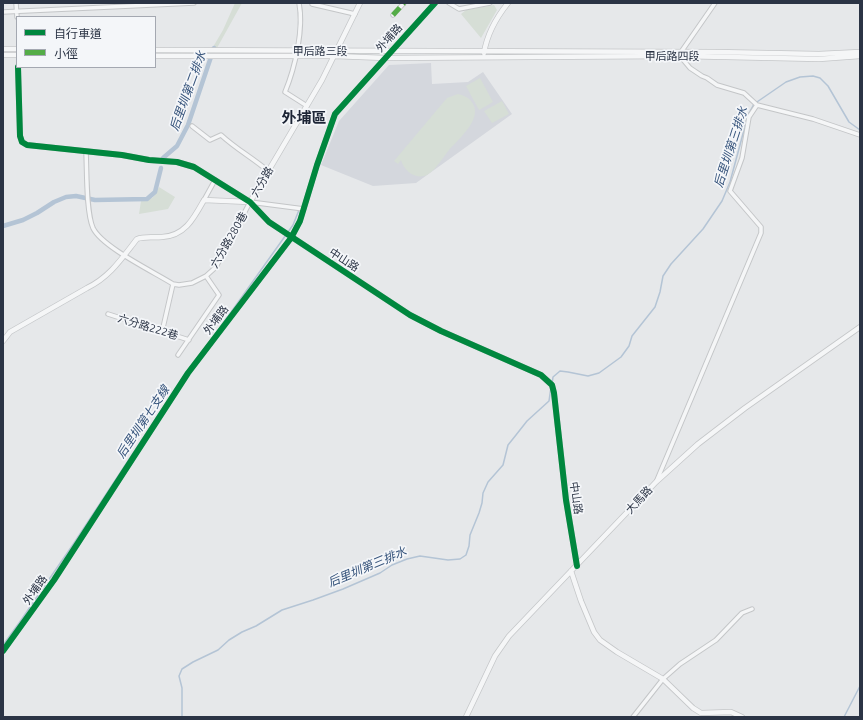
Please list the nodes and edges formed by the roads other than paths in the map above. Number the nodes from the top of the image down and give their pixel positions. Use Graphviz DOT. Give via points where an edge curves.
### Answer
graph roads {
  1 [pos="16,3"];
  2 [pos="91,3"];
  3 [pos="194,3"];
  4 [pos="298,3"];
  5 [pos="360,3"];
  6 [pos="404,3"];
  7 [pos="435,3"];
  8 [pos="449,3"];
  9 [pos="490,3"];
  10 [pos="508,3"];
  11 [pos="716,3"];
  12 [pos="184,4"];
  13 [pos="312,4"];
  14 [pos="138,5"];
  15 [pos="91,8"];
  16 [pos="3,12"];
  17 [pos="17,12"];
  18 [pos="356,14"];
  19 [pos="393,15"];
  20 [pos="17,16"];
  21 [pos="3,49"];
  22 [pos="16,49"];
  23 [pos="156,50"];
  24 [pos="336,50"];
  25 [pos="296,51"];
  26 [pos="391,51"];
  27 [pos="484,51"];
  28 [pos="860,52"];
  29 [pos="681,54"];
  30 [pos="3,55"];
  31 [pos="16,55"];
  32 [pos="156,56"];
  33 [pos="334,56"];
  34 [pos="860,56"];
  35 [pos="295,57"];
  36 [pos="484,57"];
  37 [pos="384,58"];
  38 [pos="18,68"];
  39 [pos="757,105"];
  40 [pos="307,106"];
  41 [pos="192,126"];
  42 [pos="860,135"];
  43 [pos="86,152"];
  44 [pos="268,171"];
  45 [pos="215,180"];
  46 [pos="204,200"];
  47 [pos="250,202"];
  48 [pos="304,209"];
  49 [pos="291,238"];
  50 [pos="124,255"];
  51 [pos="206,276"];
  52 [pos="173,284"];
  53 [pos="108,314"];
  54 [pos="860,327"];
  55 [pos="162,332"];
  56 [pos="189,340"];
  57 [pos="3,341"];
  58 [pos="178,355"];
  59 [pos="656,482"];
  60 [pos="577,566"];
  61 [pos="571,571"];
  62 [pos="752,609"];
  63 [pos="3,651"];
  64 [pos="663,679"];
  65 [pos="466,717"];
  66 [pos="633,717"];
  67 [pos="742,717"];
  1 -- 17 [label="street"];
  2 -- 15 [label="street"];
  3 -- 12 [label="street"];
  4 -- 25 [label="street" via="300,32"];
  5 -- 18 [label="street, 六分路"];
  6 -- 19 [label="street"];
  7 -- 26 [label="street, 外埔路"];
  8 -- 9 [label="street" via="459,9"];
  10 -- 27 [label="street" via="497,16"];
  11 -- 29 [label="street"];
  12 -- 14 [label="street"];
  13 -- 18 [label="street"];
  14 -- 15 [label="street"];
  15 -- 17 [label="street"];
  16 -- 17 [label="street"];
  17 -- 20 [label="street"];
  18 -- 24 [label="street, 六分路"];
  21 -- 22 [label="street"];
  23 -- 25 [label="street, 甲后路三段"];
  24 -- 25 [label="street, 甲后路三段"];
  24 -- 26 [label="street, 甲后路三段"];
  24 -- 33 [label="street, 六分路"];
  25 -- 35 [label="street"];
  26 -- 27 [label="street, 甲后路三段"];
  26 -- 37 [label="street, 外埔路"];
  27 -- 29 [label="street, 甲后路四段"];
  27 -- 36 [label="street"];
  28 -- 29 [label="street, 甲后路四段"];
  29 -- 34 [label="street, 甲后路四段" via="819,59"];
  29 -- 36 [label="street, 甲后路四段"];
  29 -- 39 [label="street" via="690,68 717,85 744,93"];
  30 -- 31 [label="street"];
  32 -- 35 [label="street, 甲后路三段"];
  33 -- 35 [label="street, 甲后路三段"];
  33 -- 37 [label="street, 甲后路三段"];
  33 -- 40 [label="street, 六分路"];
  35 -- 40 [label="street" via="284,92"];
  36 -- 37 [label="street, 甲后路三段"];
  37 -- 48 [label="street, 外埔路" via="335,114"];
  38 -- 43 [label="street, 中山路" via="22,142 27,145"];
  39 -- 42 [label="street" via="813,119"];
  39 -- 59 [label="street" via="749,117 742,158 730,191 761,228 761,233"];
  40 -- 44 [label="street, 六分路"];
  41 -- 44 [label="street" via="210,140 221,135"];
  43 -- 45 [label="street, 中山路" via="177,162 194,167"];
  43 -- 50 [label="street" via="89,215 93,228 97,235"];
  44 -- 47 [label="street, 六分路"];
  45 -- 46 [label="street"];
  45 -- 47 [label="street, 中山路"];
  46 -- 47 [label="street, 六分路"];
  46 -- 50 [label="street" via="194,219 182,231 173,236 137,239"];
  47 -- 48 [label="street"];
  47 -- 49 [label="street, 中山路" via="269,222"];
  47 -- 51 [label="street, 六分路280巷" via="216,267"];
  48 -- 49 [label="street, 外埔路"];
  49 -- 60 [label="street, 中山路" via="410,315 532,370 552,386"];
  49 -- 63 [label="street, 外埔路" via="188,373 54,580"];
  50 -- 52 [label="street"];
  50 -- 57 [label="street" via="98,283 10,332"];
  51 -- 52 [label="street, 六分路280巷" via="192,283"];
  51 -- 56 [label="street, 六分路280巷" via="218,296"];
  52 -- 55 [label="street"];
  53 -- 55 [label="street, 六分路222巷"];
  54 -- 59 [label="street, 大馬路" via="713,432"];
  55 -- 56 [label="street, 六分路222巷"];
  56 -- 58 [label="street, 六分路280巷"];
  59 -- 60 [label="street, 大馬路"];
  60 -- 61 [label="street, 大馬路"];
  61 -- 64 [label="street" via="580,601 600,640"];
  61 -- 65 [label="street, 大馬路" via="499,649"];
  62 -- 64 [label="street" via="742,613 716,640 680,664"];
  64 -- 66 [label="street"];
  64 -- 67 [label="street" via="693,708 702,713 731,712"];
}
